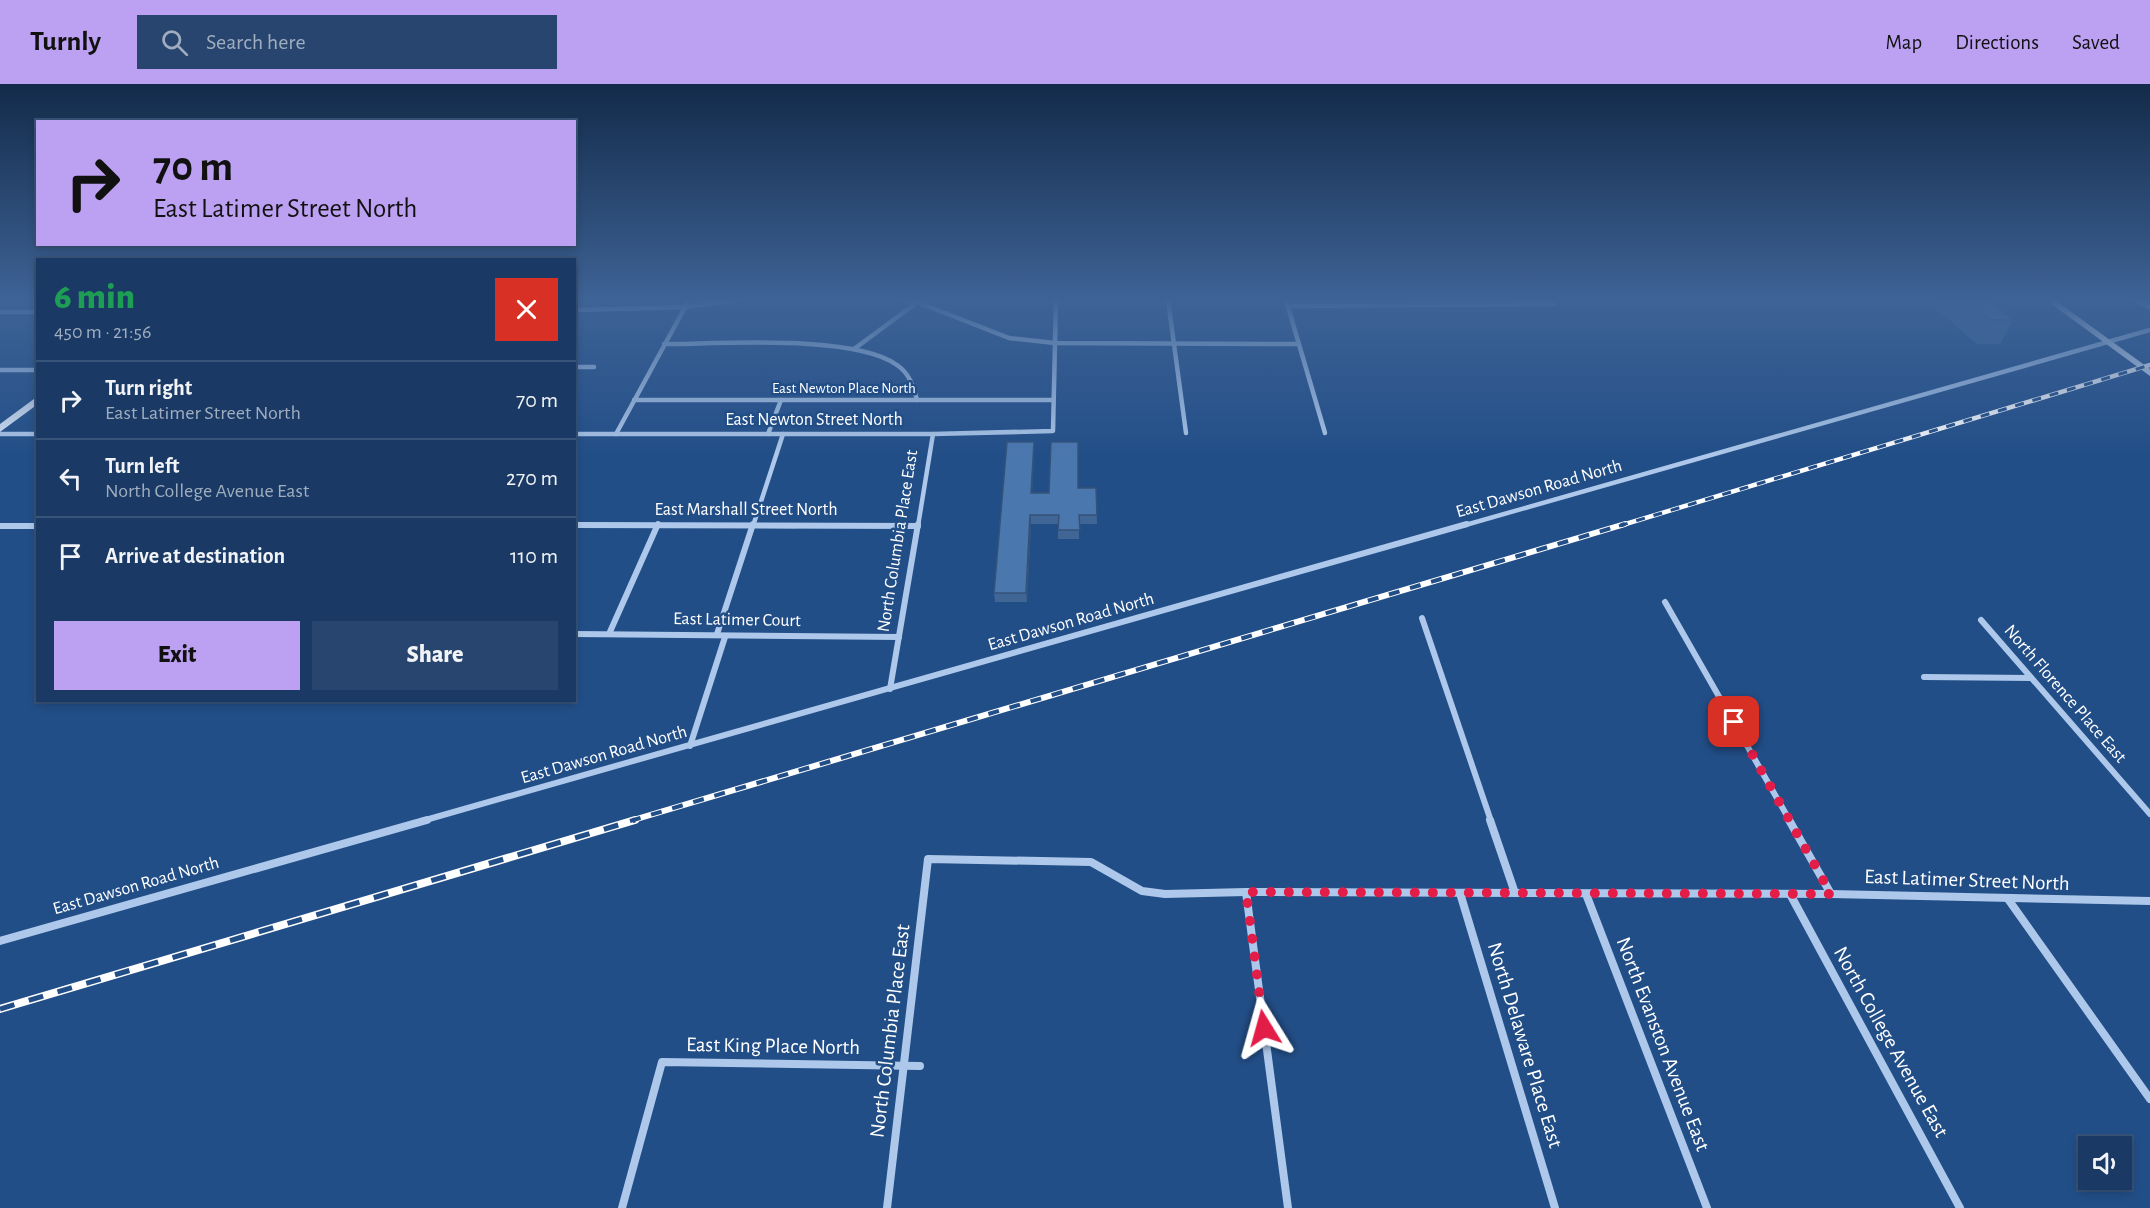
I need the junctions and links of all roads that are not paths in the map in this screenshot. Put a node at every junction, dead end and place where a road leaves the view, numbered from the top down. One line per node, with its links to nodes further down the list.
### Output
1 (659, 352): 15 (street)
2 (866, 352): 17 (street)
3 (1055, 352): 18 (street)
4 (1174, 352): 21 (street)
5 (1301, 352): 22 (street)
6 (2067, 352): 46 (street, East Dawson Road North)
7 (2125, 352): 14 (main road)
8 (2131, 352): 9 (main road)
9 (2150, 364)
10 (576, 368): 11 (street)
11 (594, 368)
12 (0, 370): 13 (street)
13 (36, 370)
14 (2150, 374)
15 (634, 400): 16 (street, East Newton Place North); 26 (street)
16 (781, 400): 17 (street, East Newton Place North); 27 (street)
17 (917, 400): 18 (street, East Newton Place North)
18 (1053, 400): 29 (street, East Newton Street North)
19 (36, 401): 20 (main road)
20 (0, 429)
21 (1186, 432)
22 (1325, 433)
23 (0, 434): 24 (street)
24 (36, 434)
25 (576, 434): 26 (street, East Newton Street North)
26 (616, 434): 27 (street, East Newton Street North)
27 (768, 434): 28 (street, East Newton Street North)
28 (783, 434): 29 (street, East Newton Street North); 32 (street)
29 (933, 434): 35 (street, North Columbia Place East)
30 (658, 524): 31 (street, East Marshall Street North); 32 (street, East Marshall Street North); 40 (street)
31 (576, 525)
32 (752, 525): 35 (street, East Marshall Street North); 41 (street)
33 (0, 526): 34 (street)
34 (36, 526)
35 (918, 526): 43 (street, North Columbia Place East)
36 (1665, 602): 55 (street)
37 (1422, 618): 52 (street)
38 (1981, 620): 45 (street, North Florence Place East)
39 (576, 634): 40 (street, East Latimer Court)
40 (609, 634): 41 (street, East Latimer Court)
41 (717, 634): 42 (street, East Latimer Court)
42 (725, 637): 43 (street, East Latimer Court); 47 (street)
43 (899, 637): 46 (street, North Columbia Place East)
44 (1924, 677): 45 (street)
45 (2031, 678): 48 (street, North Florence Place East)
46 (890, 689): 47 (street, East Dawson Road North)
47 (690, 746): 58 (street, East Dawson Road North)
48 (2150, 814)
49 (928, 859): 50 (street, East Latimer Street North); 59 (street, North Columbia Place East)
50 (1246, 892): 51 (street, East Latimer Street North); 64 (street)
51 (1460, 893): 52 (street, East Latimer Street North); 65 (street, North Delaware Place East)
52 (1515, 893): 53 (street, East Latimer Street North)
53 (1586, 894): 54 (street, East Latimer Street North); 66 (street, North Evanston Avenue East)
54 (1790, 894): 55 (street, East Latimer Street North); 67 (street, North College Avenue East)
55 (1831, 894): 56 (street, East Latimer Street North)
56 (2008, 899): 57 (street, East Latimer Street North); 61 (street)
57 (2150, 902)
58 (0, 941)
59 (903, 1066): 60 (street, East King Place North); 62 (street, East King Place North); 63 (street, North Columbia Place East)
60 (920, 1066)
61 (2150, 1099)
62 (622, 1208)
63 (888, 1208)
64 (1288, 1208)
65 (1555, 1208)
66 (1707, 1208)
67 (1960, 1208)

